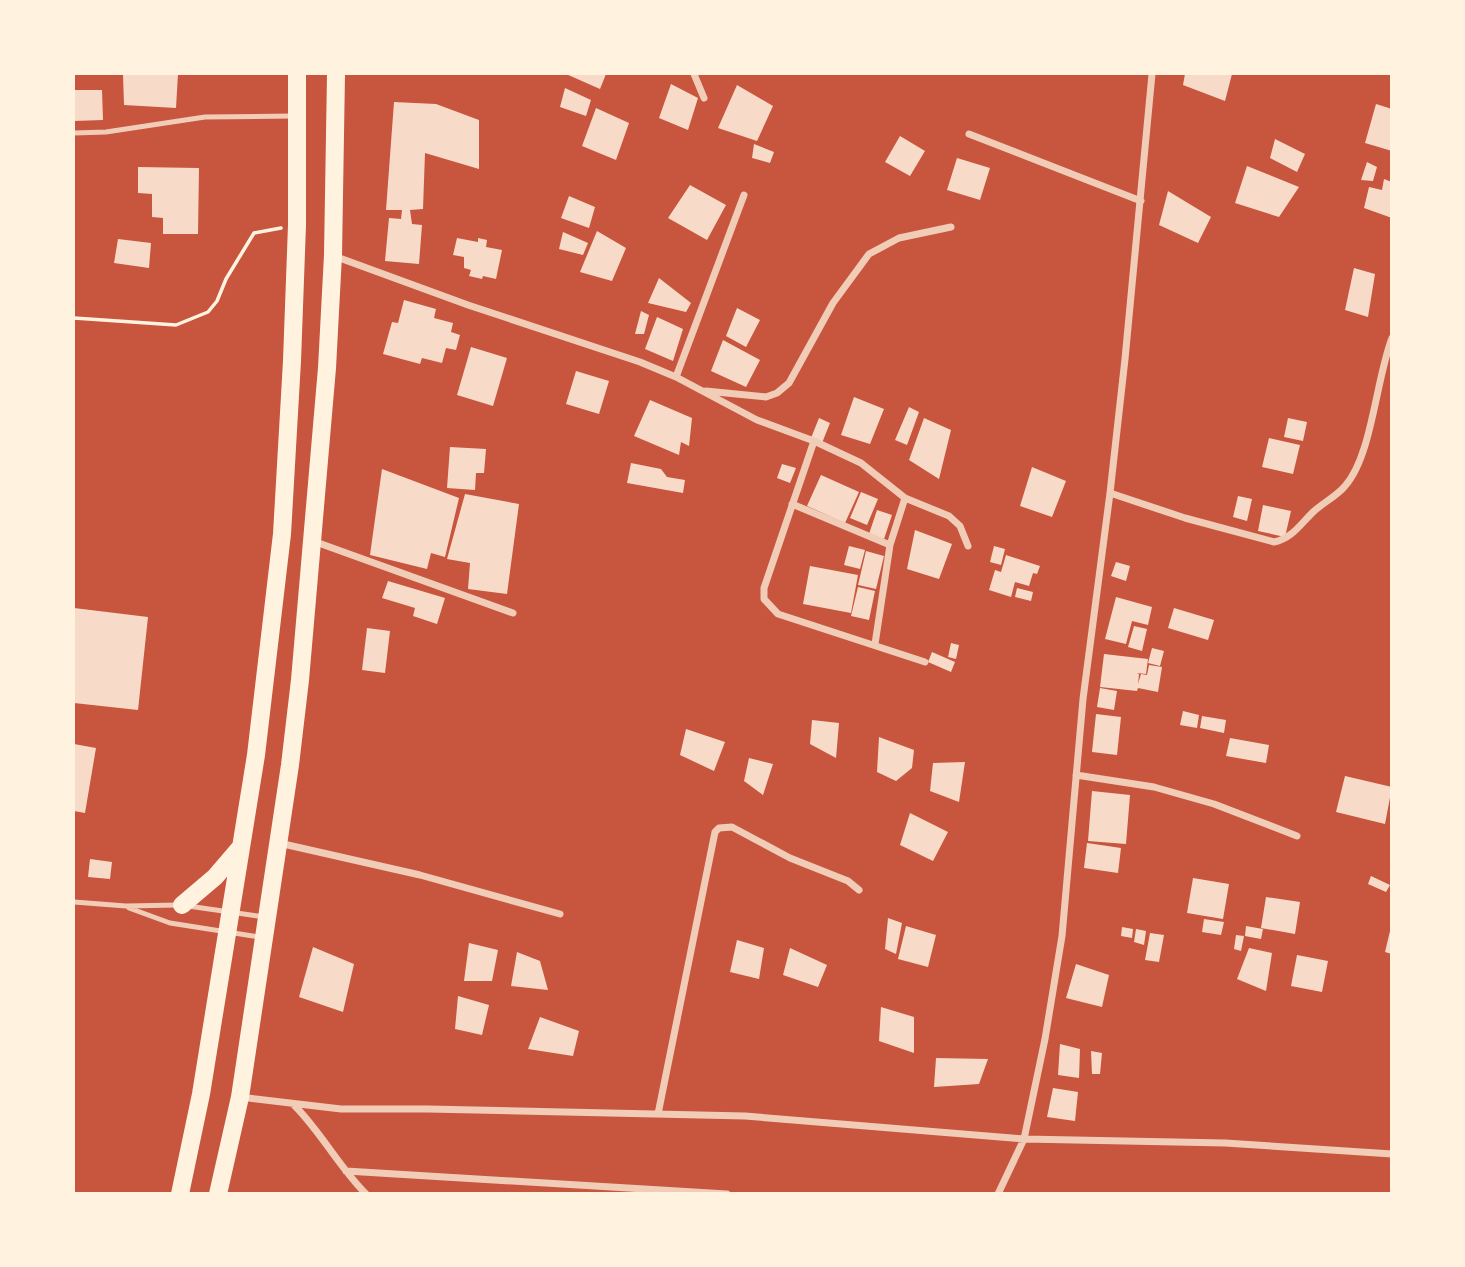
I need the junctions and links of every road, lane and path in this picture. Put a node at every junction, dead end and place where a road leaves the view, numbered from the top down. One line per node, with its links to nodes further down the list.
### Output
1 (297, 74): 6 (main road)
2 (336, 74): 13 (main road)
3 (694, 74): 5 (street)
4 (1152, 74): 10 (street)
5 (704, 98)
6 (298, 116): 7 (lane); 11 (main road)
7 (74, 133)
8 (969, 135): 10 (street)
9 (744, 195): 16 (street)
10 (1141, 201): 19 (street)
11 (297, 225): 14 (path); 31 (main road)
12 (951, 227): 17 (street)
13 (333, 256): 16 (street); 22 (main road)
14 (74, 318)
15 (1391, 338): 19 (street)
16 (676, 377): 17 (street)
17 (702, 390): 18 (street)
18 (814, 441): 20 (street); 21 (street)
19 (1110, 493): 28 (street)
20 (905, 498): 23 (street); 24 (street)
21 (792, 504): 23 (street); 26 (street)
22 (313, 541): 25 (street); 30 (main road)
23 (890, 545): 26 (street)
24 (968, 546)
25 (513, 613)
26 (875, 644): 27 (street)
27 (925, 662)
28 (1076, 775): 29 (street); 44 (street)
29 (1297, 836)
30 (278, 843): 37 (street); 38 (main road)
31 (241, 846): 34 (main road); 36 (main road)
32 (859, 890): 43 (street)
33 (74, 902): 35 (lane)
34 (182, 905): 35 (lane); 36 (lane)
35 (126, 906): 39 (lane)
36 (230, 911): 38 (lane); 39 (main road)
37 (560, 914)
38 (266, 917): 40 (main road)
39 (228, 932): 40 (lane); 47 (main road)
40 (264, 938): 41 (main road)
41 (240, 1097): 42 (street); 48 (main road)
42 (293, 1104): 43 (street); 46 (street)
43 (658, 1114): 44 (street)
44 (1024, 1139): 45 (street); 51 (street)
45 (1391, 1154)
46 (346, 1171): 49 (street); 50 (street)
47 (180, 1194)
48 (218, 1194)
49 (366, 1194)
50 (727, 1194)
51 (998, 1194)

